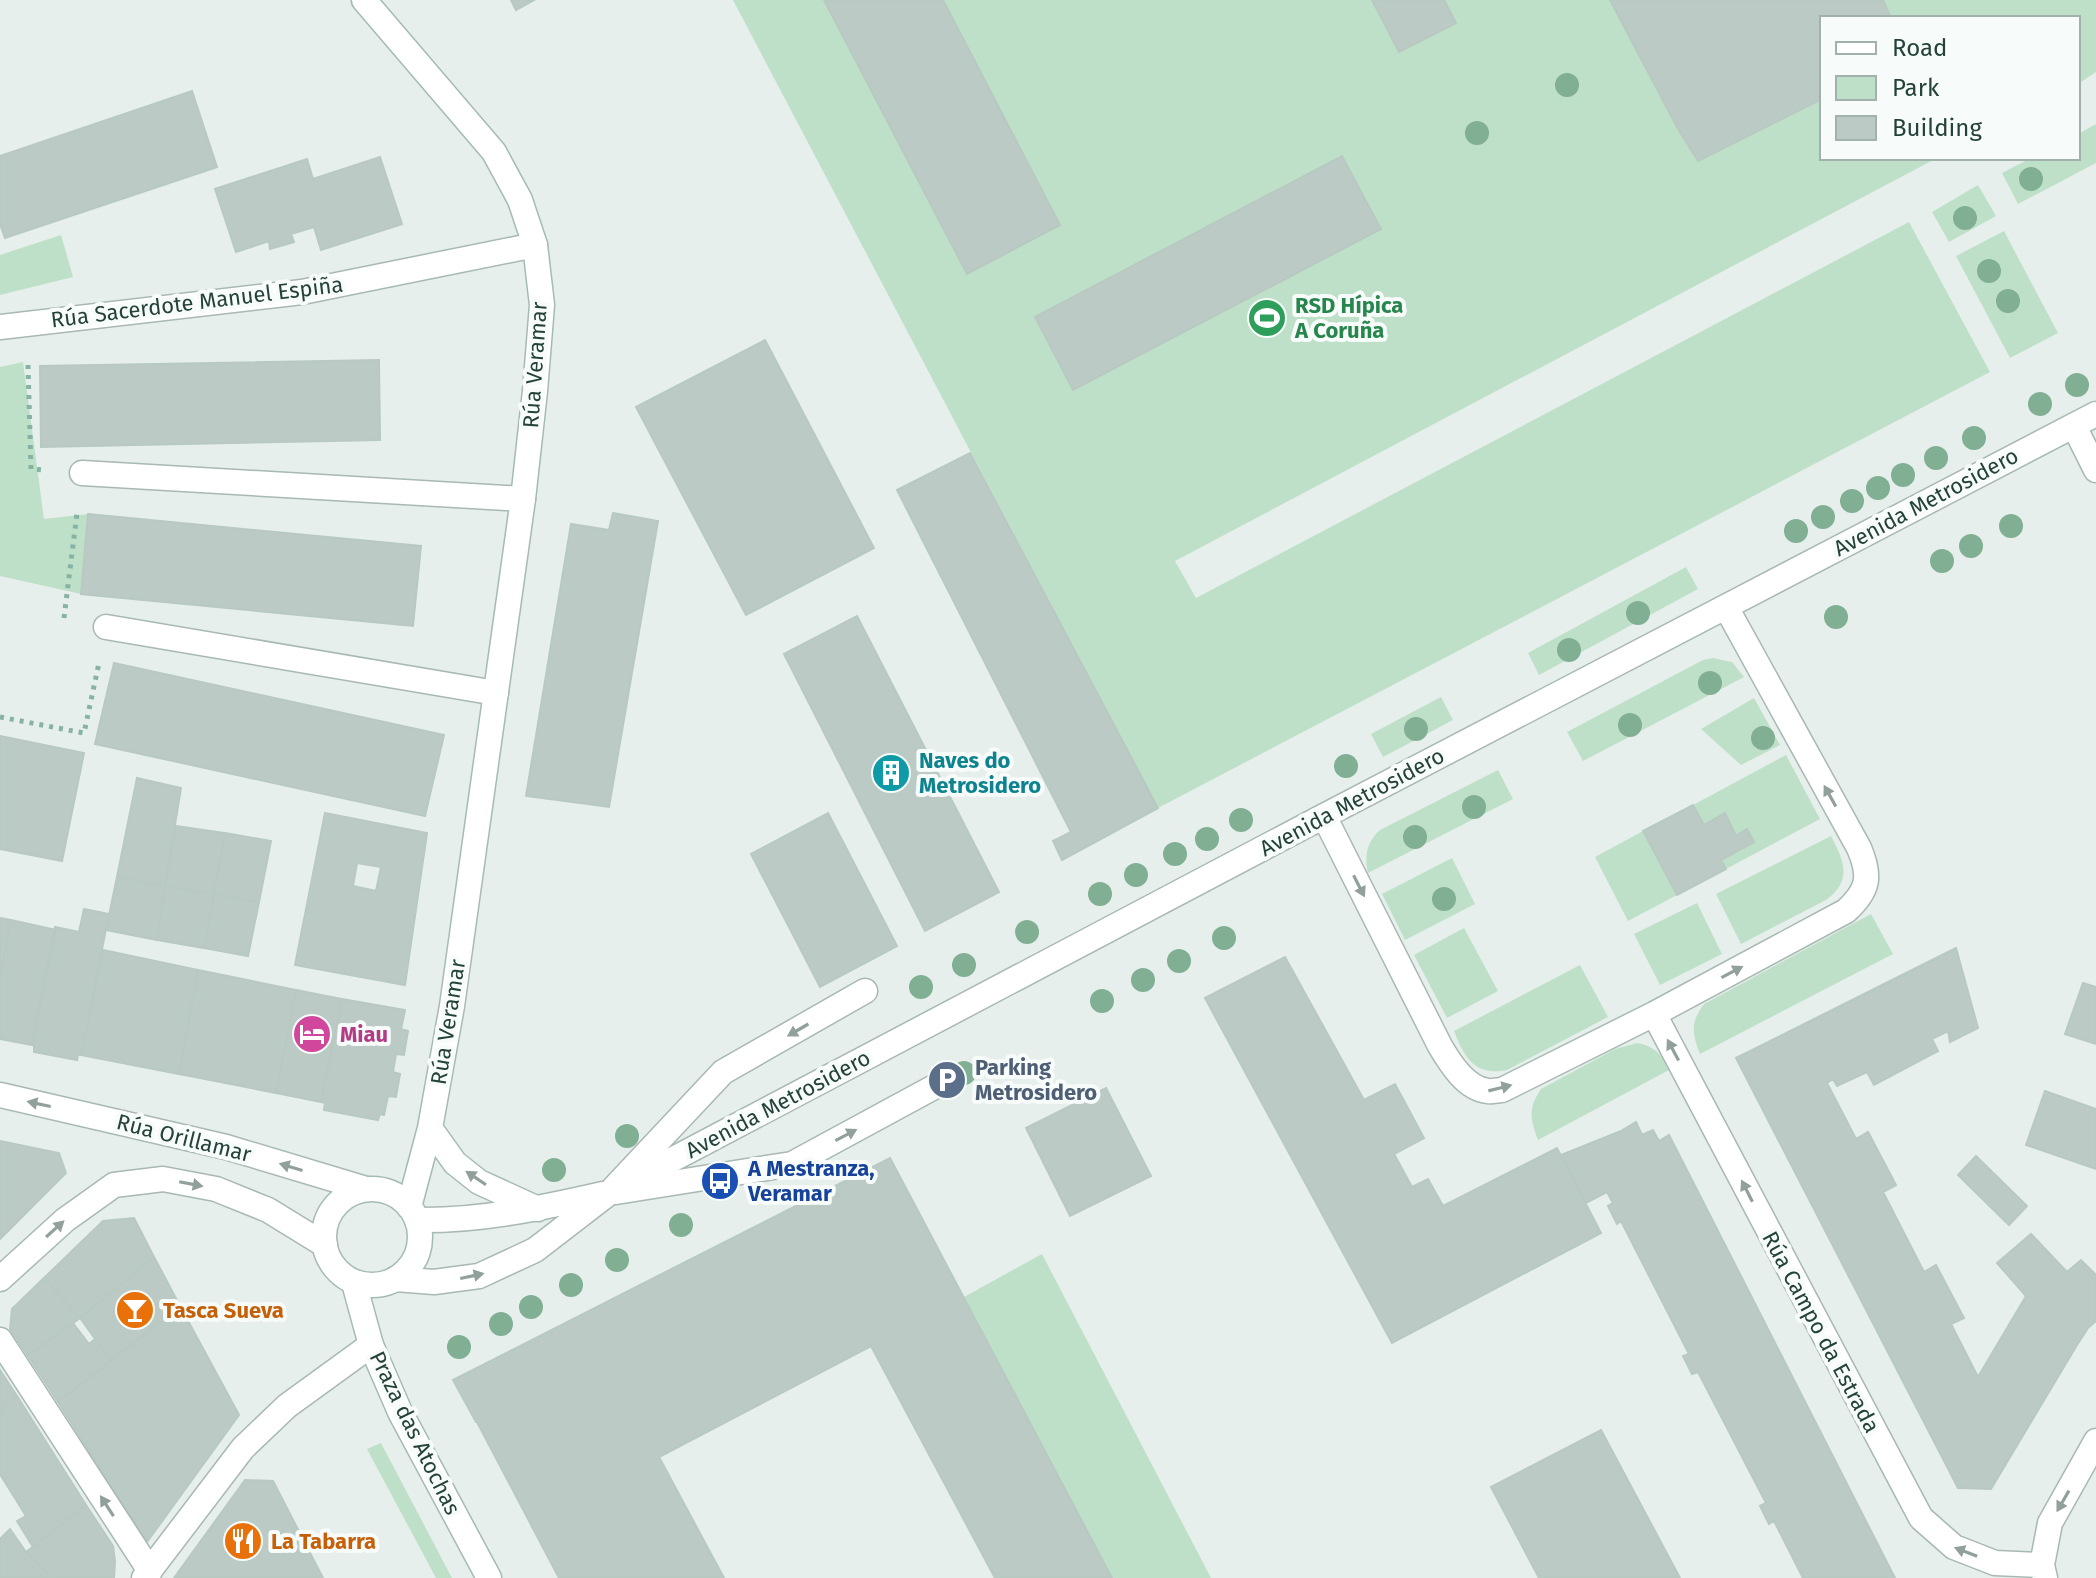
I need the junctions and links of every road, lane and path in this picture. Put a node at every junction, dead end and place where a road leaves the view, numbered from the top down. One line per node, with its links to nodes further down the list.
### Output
1 (364, 0): 2 (street, Rúa Veramar)
2 (535, 245): 3 (street, Rúa Sacerdote Manuel Espiña); 9 (street, Rúa Veramar)
3 (27, 324): 4 (street, Rúa Sacerdote Manuel Espiña); 8 (path)
4 (0, 327)
5 (2096, 414): 6 (street, Avenida Metrosidero)
6 (2074, 426): 7 (street); 10 (street, Avenida Metrosidero)
7 (2096, 470)
8 (82, 473): 9 (street); 11 (path)
9 (523, 499): 12 (street, Rúa Veramar)
10 (1726, 607): 14 (street, Avenida Metrosidero); 16 (street, one-way to 10)
11 (106, 627): 12 (street); 13 (path)
12 (496, 693): 19 (street, Rúa Veramar)
13 (0, 717)
14 (1324, 816): 16 (street, one-way to 16); 21 (street, Avenida Metrosidero)
15 (865, 991): 21 (street, one-way to 21)
16 (1654, 1014): 31 (street, Rúa Campo da Estrada, one-way to 16)
17 (947, 1080): 21 (street, one-way to 17)
18 (0, 1095): 20 (street, Rúa Orillamar, one-way to 18)
19 (430, 1128): 22 (street, one-way to 19); 23 (street, Rúa Veramar)
20 (366, 1189): 23 (street); 24 (street)
21 (609, 1193): 22 (street, Avenida Metrosidero); 26 (street, Avenida Metrosidero, one-way to 21)
22 (538, 1209): 23 (street, Avenida Metrosidero)
23 (413, 1213): 26 (street)
24 (325, 1245): 25 (street, Praza das Atochas, one-way to 24); 27 (street, Praza das Atochas)
25 (0, 1279)
26 (395, 1279): 27 (street)
27 (354, 1283): 29 (street, Praza das Atochas)
28 (0, 1340): 32 (street, one-way to 28)
29 (371, 1345): 32 (street); 33 (street, Praza das Atochas)
30 (2096, 1441): 31 (street, one-way to 31)
31 (2044, 1572)
32 (147, 1574)
33 (489, 1578)

